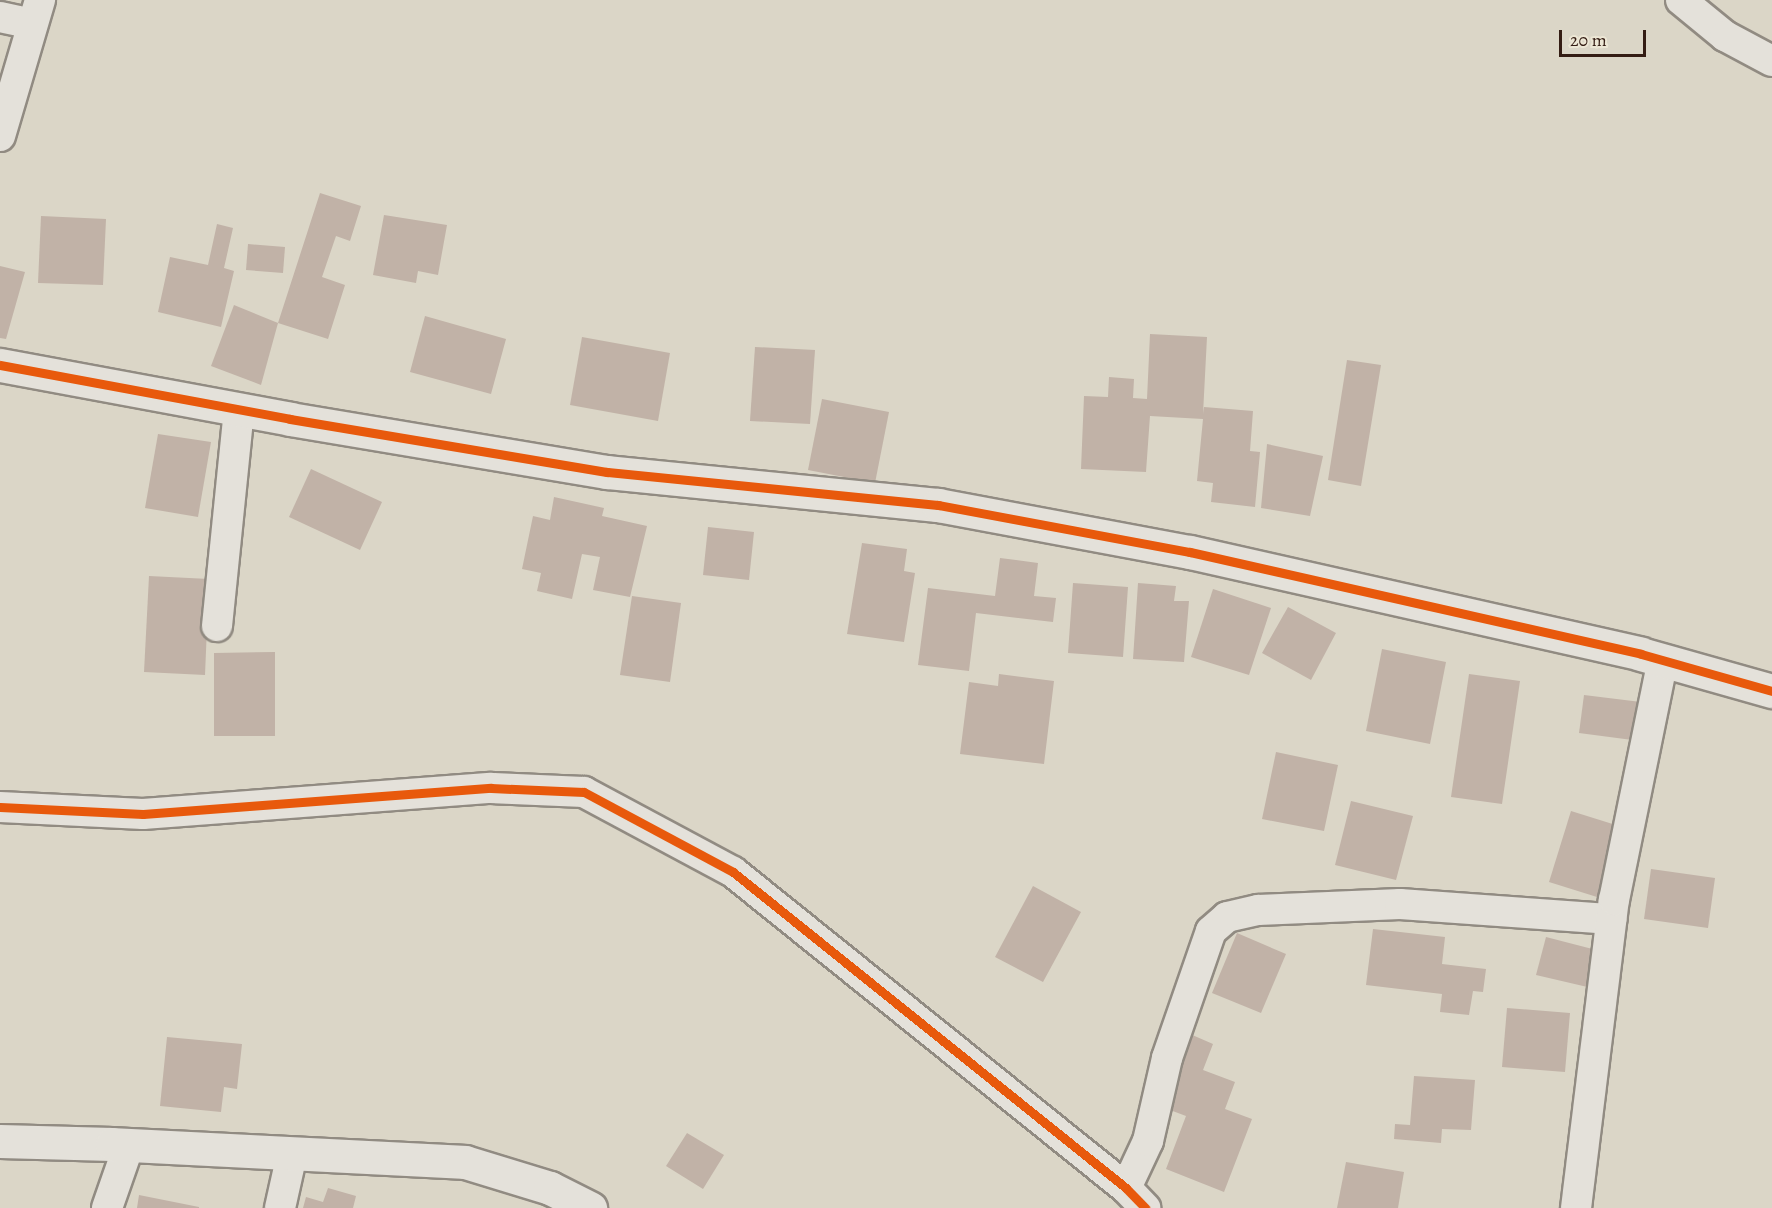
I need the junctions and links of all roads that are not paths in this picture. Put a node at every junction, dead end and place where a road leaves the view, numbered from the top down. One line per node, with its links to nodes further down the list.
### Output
1 (1682, 0): 4 (street)
2 (36, 12): 3 (street); 5 (street)
3 (0, 17)
4 (1772, 62)
5 (0, 136)
6 (0, 365): 7 (street)
7 (239, 410): 8 (street); 9 (street)
8 (217, 626)
9 (1663, 660): 10 (street); 12 (street)
10 (1772, 692)
11 (0, 807): 16 (street)
12 (1611, 919): 16 (street); 20 (street)
13 (0, 1141): 14 (street)
14 (129, 1145): 15 (street); 17 (street)
15 (292, 1154): 18 (street); 19 (street)
16 (1136, 1198)
17 (107, 1208)
18 (280, 1208)
19 (590, 1208)
20 (1576, 1208)

